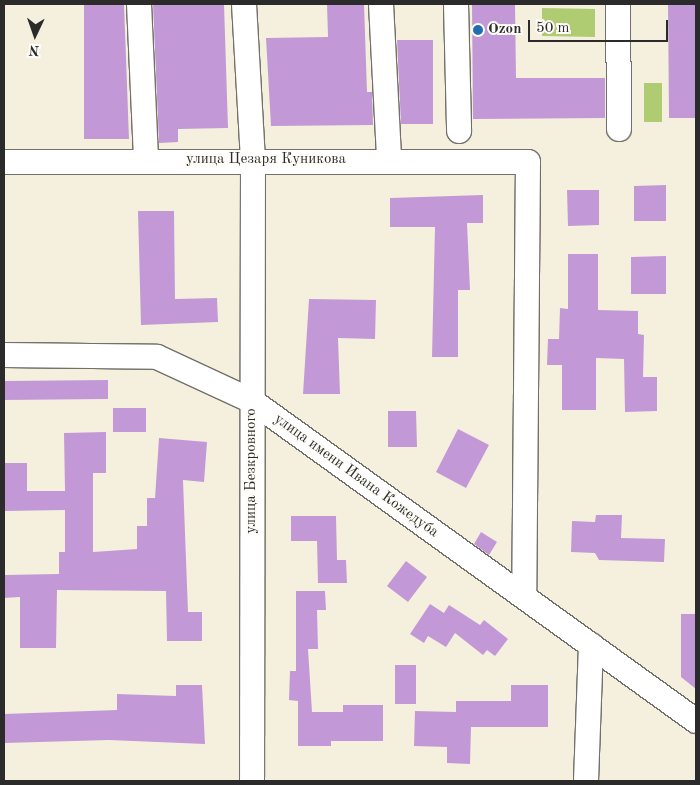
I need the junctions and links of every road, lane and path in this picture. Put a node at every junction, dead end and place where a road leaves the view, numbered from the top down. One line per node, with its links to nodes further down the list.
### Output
1 (139, 4): 10 (street)
2 (244, 4): 9 (street, улица Безкровного)
3 (381, 4): 8 (street)
4 (456, 4): 7 (street)
5 (618, 4): 6 (street)
6 (618, 128)
7 (459, 131)
8 (389, 159): 9 (street, улица Цезаря Куникова); 14 (street, улица Цезаря Куникова)
9 (253, 160): 10 (street, улица Цезаря Куникова); 13 (street, улица Безкровного)
10 (146, 161): 11 (street, улица Цезаря Куникова)
11 (4, 162)
12 (4, 355): 13 (street, улица имени Ивана Кожедуба)
13 (252, 401): 14 (street, улица имени Ивана Кожедуба); 17 (street, улица Безкровного)
14 (524, 596): 15 (street, улица имени Ивана Кожедуба)
15 (591, 645): 16 (street, улица имени Ивана Кожедуба); 18 (street)
16 (696, 721)
17 (252, 781)
18 (586, 781)

